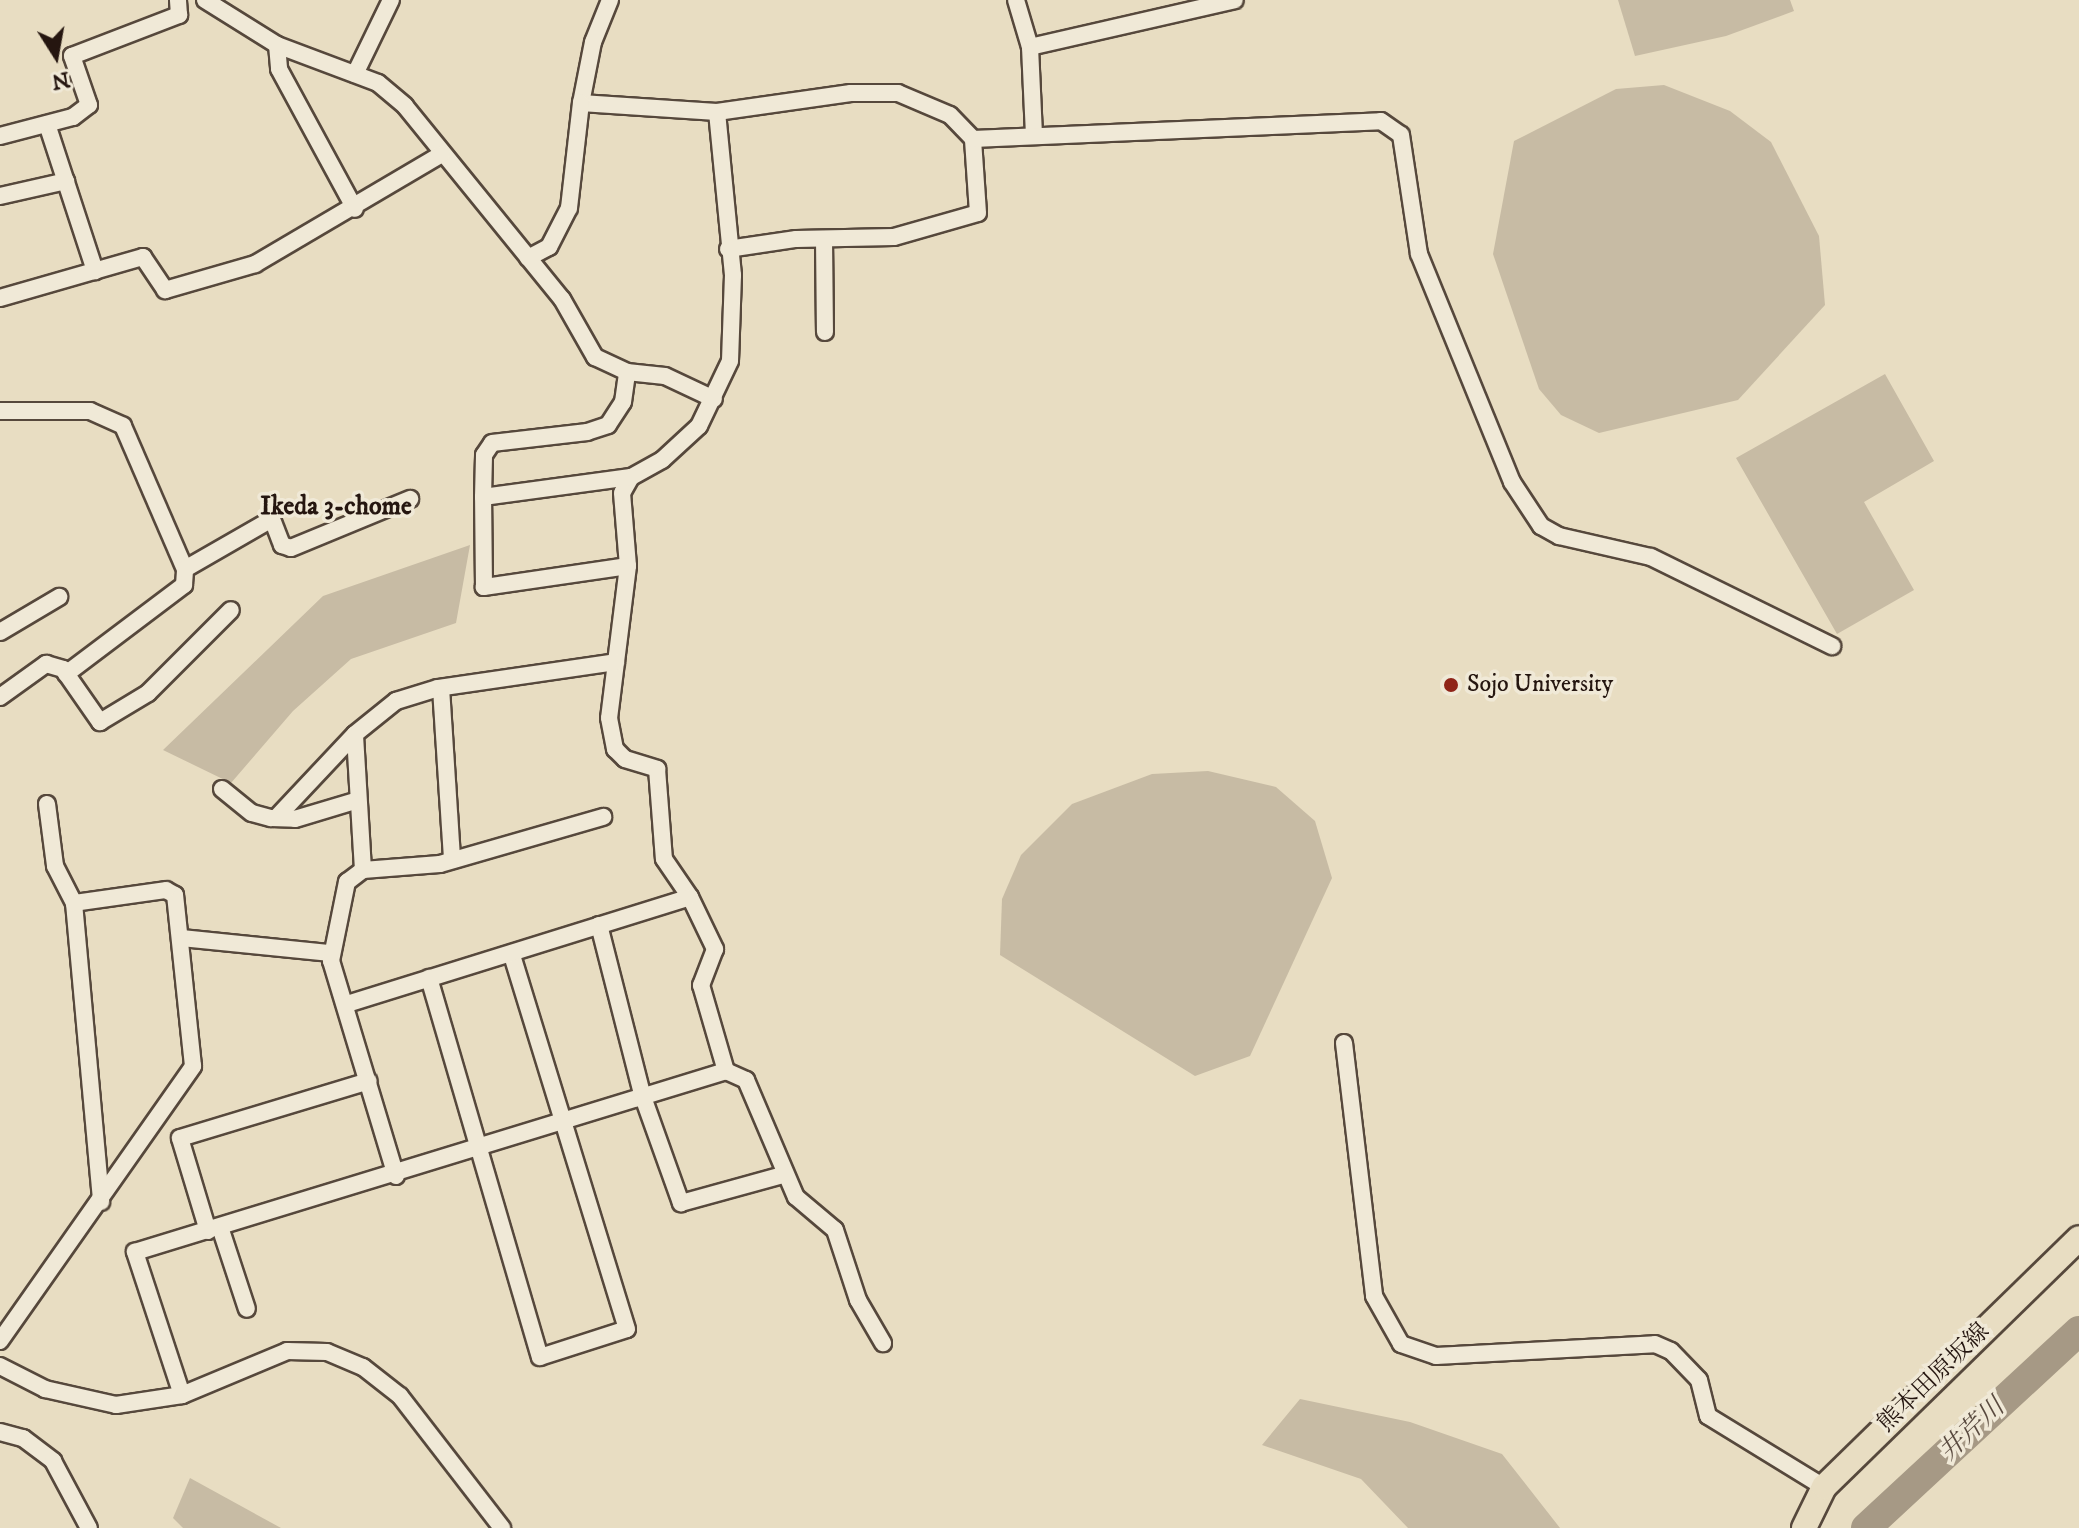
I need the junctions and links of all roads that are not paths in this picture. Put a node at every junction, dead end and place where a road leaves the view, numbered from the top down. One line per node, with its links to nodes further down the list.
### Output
1 (178, 0): 12 (street)
2 (205, 0): 7 (street)
3 (391, 0): 9 (street)
4 (610, 0): 10 (street)
5 (1016, 0): 8 (street)
6 (1235, 0): 8 (street)
7 (277, 45): 9 (street); 19 (street)
8 (1030, 47): 14 (street)
9 (355, 74): 16 (street)
10 (581, 103): 11 (street); 22 (street)
11 (717, 112): 15 (street); 21 (street)
12 (47, 124): 13 (street); 17 (street)
13 (0, 136)
14 (1034, 136): 15 (street); 37 (street)
15 (973, 139): 20 (street)
16 (442, 154): 19 (street); 22 (street)
17 (66, 181): 18 (street); 23 (street)
18 (0, 196)
19 (355, 209): 23 (street)
20 (824, 239): 21 (street); 25 (street)
21 (728, 249): 27 (street)
22 (528, 258): 26 (street)
23 (95, 271): 24 (street)
24 (0, 298)
25 (825, 332)
26 (627, 372): 27 (street); 30 (street)
27 (714, 399): 29 (street)
28 (0, 411): 33 (street)
29 (631, 477): 30 (street); 32 (street)
30 (483, 497): 32 (street)
31 (410, 499): 33 (street)
32 (628, 566): 38 (street)
33 (185, 569): 39 (street)
34 (59, 597): 36 (street)
35 (231, 610): 39 (street)
36 (0, 632)
37 (1832, 646)
38 (616, 662): 40 (street); 50 (street)
39 (66, 674): 41 (street)
40 (441, 688): 42 (street); 48 (street)
41 (0, 697)
42 (355, 734): 44 (street); 47 (street)
43 (222, 789): 47 (street)
44 (355, 801): 47 (street); 49 (street)
45 (47, 804): 51 (street)
46 (603, 817): 48 (street)
47 (276, 818)
48 (452, 860): 49 (street)
49 (363, 870): 54 (street)
50 (690, 897): 52 (street); 59 (street)
51 (74, 903): 53 (street); 66 (street)
52 (599, 925): 55 (street); 61 (street)
53 (182, 938): 54 (street); 66 (street)
54 (330, 953): 57 (street)
55 (511, 953): 56 (street); 62 (street)
56 (429, 978): 57 (street); 63 (street)
57 (347, 1004): 60 (street)
58 (1344, 1043): 75 (street)
59 (726, 1071): 61 (street); 64 (street)
60 (369, 1081): 65 (street); 67 (street)
61 (643, 1097): 62 (street); 64 (street)
62 (563, 1123): 63 (street); 63 (street)
63 (481, 1149): 65 (street)
64 (783, 1175): 71 (street)
65 (396, 1176): 67 (street)
66 (101, 1202): 70 (street)
67 (214, 1229): 69 (street); 73 (street)
68 (2079, 1238): 75 (main road, 熊本田原坂線)
69 (247, 1309)
70 (0, 1341)
71 (883, 1343)
72 (0, 1366): 73 (street)
73 (182, 1395): 77 (street)
74 (0, 1432): 76 (street)
75 (1824, 1487): 78 (main road, 熊本田原坂線)
76 (89, 1528)
77 (502, 1528)
78 (1804, 1528)

